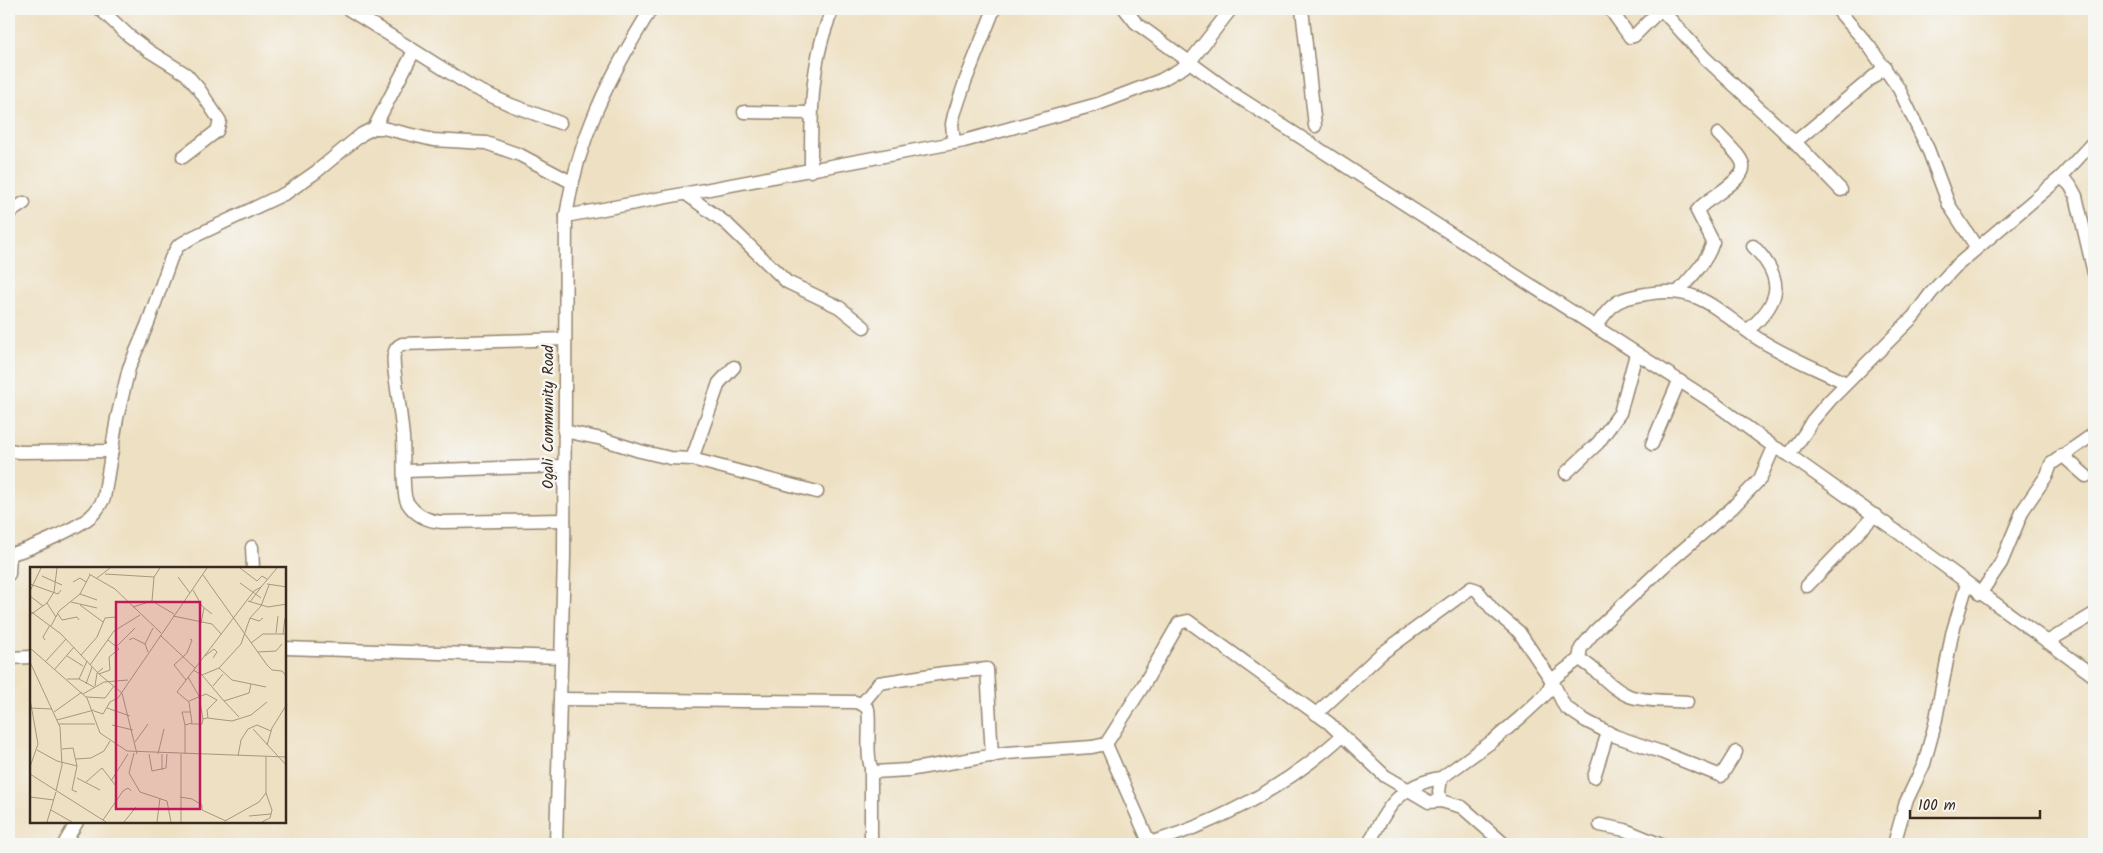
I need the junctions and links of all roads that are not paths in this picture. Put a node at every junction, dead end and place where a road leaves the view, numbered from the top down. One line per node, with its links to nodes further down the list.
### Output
1 (100, 9): 23 (street)
2 (348, 9): 11 (street)
3 (651, 9): 26 (street, Ogali Community Road)
4 (832, 9): 15 (street)
5 (994, 9): 22 (street)
6 (1125, 9): 12 (street)
7 (1231, 9): 12 (street)
8 (1302, 9): 17 (street)
9 (1610, 9): 21 (street)
10 (1837, 9): 13 (street)
11 (414, 51): 16 (street); 18 (street)
12 (1188, 63): 22 (street); 37 (street)
13 (1885, 67): 21 (street); 33 (street)
14 (744, 112): 15 (street)
15 (811, 113): 24 (street)
16 (560, 123)
17 (1315, 126)
18 (374, 128): 26 (street); 49 (street)
19 (1718, 134): 35 (street)
20 (2094, 141): 25 (street)
21 (1795, 142): 27 (street)
22 (954, 143): 24 (street)
23 (183, 157)
24 (810, 171): 28 (street)
25 (2061, 177): 33 (street); 34 (street)
26 (571, 182): 31 (street, Ogali Community Road)
27 (1841, 190)
28 (686, 194): 31 (street); 36 (street)
29 (24, 203): 30 (street)
30 (9, 213)
31 (566, 216): 39 (street, Ogali Community Road)
32 (1753, 246): 38 (street)
33 (1977, 248): 43 (street)
34 (2094, 273)
35 (1678, 292): 37 (street); 38 (street)
36 (864, 327)
37 (1595, 327): 40 (street)
38 (1748, 330): 43 (street)
39 (565, 339): 44 (street, Ogali Community Road); 54 (street)
40 (1636, 354): 42 (street); 55 (street)
41 (734, 367): 52 (street)
42 (1679, 381): 46 (street); 47 (street)
43 (1846, 383): 50 (street)
44 (564, 431): 52 (street); 53 (street, Ogali Community Road)
45 (2094, 431): 51 (street)
46 (1652, 444)
47 (1774, 447): 50 (street); 73 (street)
48 (9, 450): 49 (street)
49 (112, 451): 61 (street)
50 (1789, 455): 58 (street)
51 (2062, 455): 56 (street); 66 (street)
52 (692, 459): 57 (street)
53 (564, 466): 54 (street); 59 (street, Ogali Community Road)
54 (405, 471): 59 (street)
55 (1566, 473)
56 (2086, 476)
57 (817, 492)
58 (1875, 515): 64 (street); 65 (street)
59 (564, 520): 71 (street, Ogali Community Road)
60 (252, 547): 62 (street)
61 (9, 554): 63 (street)
62 (253, 567)
63 (9, 574)
64 (1967, 584): 66 (street); 99 (street)
65 (1807, 586)
66 (1980, 594): 68 (street)
67 (2094, 614): 68 (street)
68 (2047, 642): 74 (street)
69 (286, 648): 71 (street)
70 (30, 657): 72 (street)
71 (561, 657): 76 (street, Ogali Community Road)
72 (9, 658)
73 (1580, 659): 75 (street); 77 (street)
74 (2094, 676)
75 (1552, 681): 79 (street); 80 (street); 87 (street)
76 (560, 699): 78 (street); 93 (street, Ogali Community Road)
77 (1687, 702)
78 (862, 704): 84 (street); 85 (street)
79 (1316, 714): 81 (street); 82 (street)
80 (1608, 732): 83 (street); 86 (street)
81 (1342, 736): 88 (street); 95 (street)
82 (1106, 744): 84 (street); 95 (street)
83 (1736, 752)
84 (992, 756): 85 (street)
85 (871, 769): 94 (street)
86 (1594, 777)
87 (1441, 778): 88 (street); 89 (street)
88 (1409, 789): 89 (street); 96 (street)
89 (1441, 801): 97 (street)
90 (76, 823): 92 (street)
91 (1600, 826): 98 (street)
92 (64, 844)
93 (556, 844)
94 (871, 844)
95 (1149, 844)
96 (1369, 844)
97 (1504, 844)
98 (1659, 844)
99 (1894, 844)

